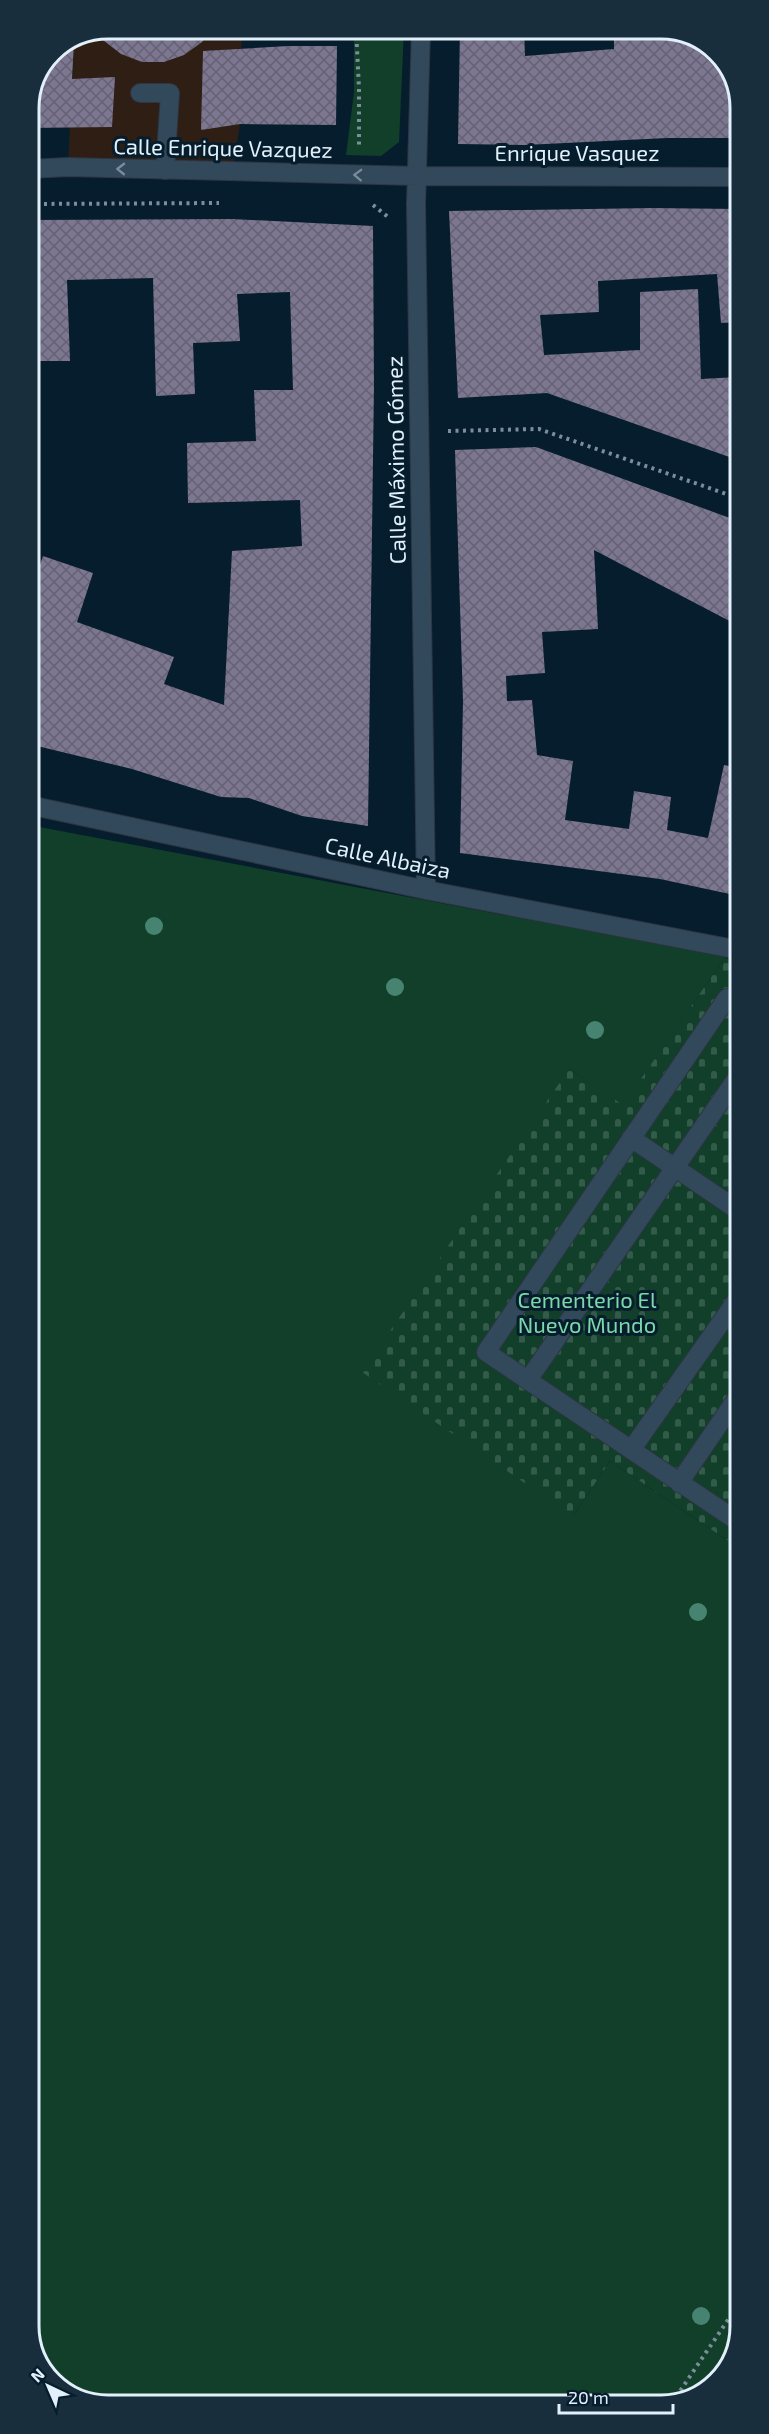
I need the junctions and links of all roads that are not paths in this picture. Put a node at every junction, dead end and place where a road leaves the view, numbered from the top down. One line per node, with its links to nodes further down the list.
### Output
1 (421, 39): 5 (street, Calle Máximo Gómez)
2 (140, 93): 4 (street)
3 (39, 168): 4 (street, Calle Enrique Vazquez, one-way to 3)
4 (165, 170): 5 (street, Calle Enrique Vazquez, one-way to 4)
5 (416, 176): 6 (street, Enrique Vasquez); 8 (street, Calle Máximo Gómez)
6 (730, 177)
7 (39, 807): 8 (street, Calle Albaiza)
8 (426, 890): 9 (street, Calle Albaiza)
9 (730, 948)
10 (730, 1000): 12 (street)
11 (730, 1088): 13 (street)
12 (632, 1138): 13 (street); 16 (street)
13 (675, 1168): 14 (street); 16 (street)
14 (730, 1206)
15 (730, 1310): 18 (street)
16 (528, 1380): 18 (street)
17 (730, 1408): 19 (street)
18 (631, 1450): 19 (street)
19 (679, 1483): 20 (street)
20 (730, 1516)

